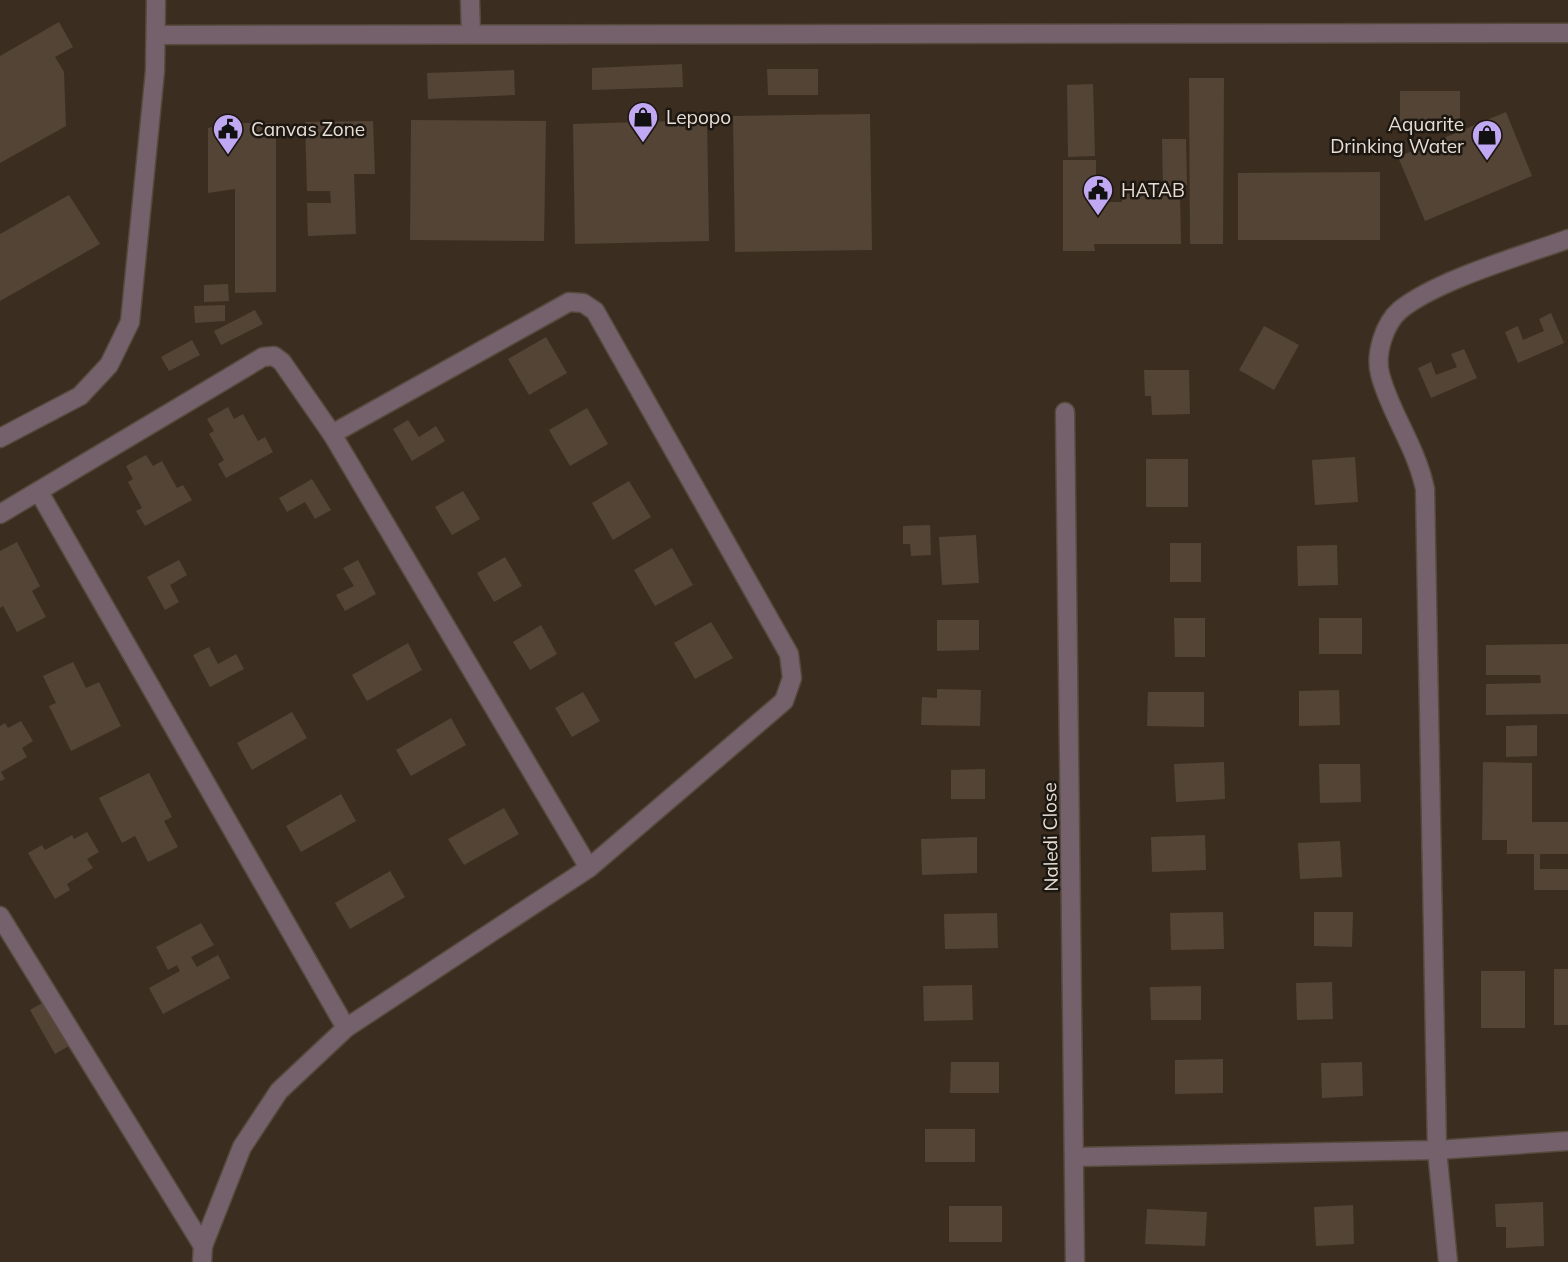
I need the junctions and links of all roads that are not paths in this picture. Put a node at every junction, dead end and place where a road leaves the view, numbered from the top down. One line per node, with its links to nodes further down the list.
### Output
1 (156, 0): 5 (street)
2 (470, 0): 4 (street)
3 (1568, 33): 4 (street)
4 (471, 34): 5 (street)
5 (156, 35): 9 (street)
6 (1568, 239): 16 (street)
7 (1065, 412): 17 (street, Naledi Close)
8 (332, 434): 10 (street); 12 (street); 12 (street)
9 (0, 438)
10 (39, 492): 11 (street); 14 (street)
11 (0, 514)
12 (589, 868): 14 (street)
13 (0, 916): 18 (street)
14 (346, 1028): 18 (street)
15 (1568, 1141): 16 (street)
16 (1437, 1150): 17 (street); 20 (street)
17 (1075, 1157): 19 (street, Naledi Close)
18 (203, 1254)
19 (1074, 1262)
20 (1448, 1262)

